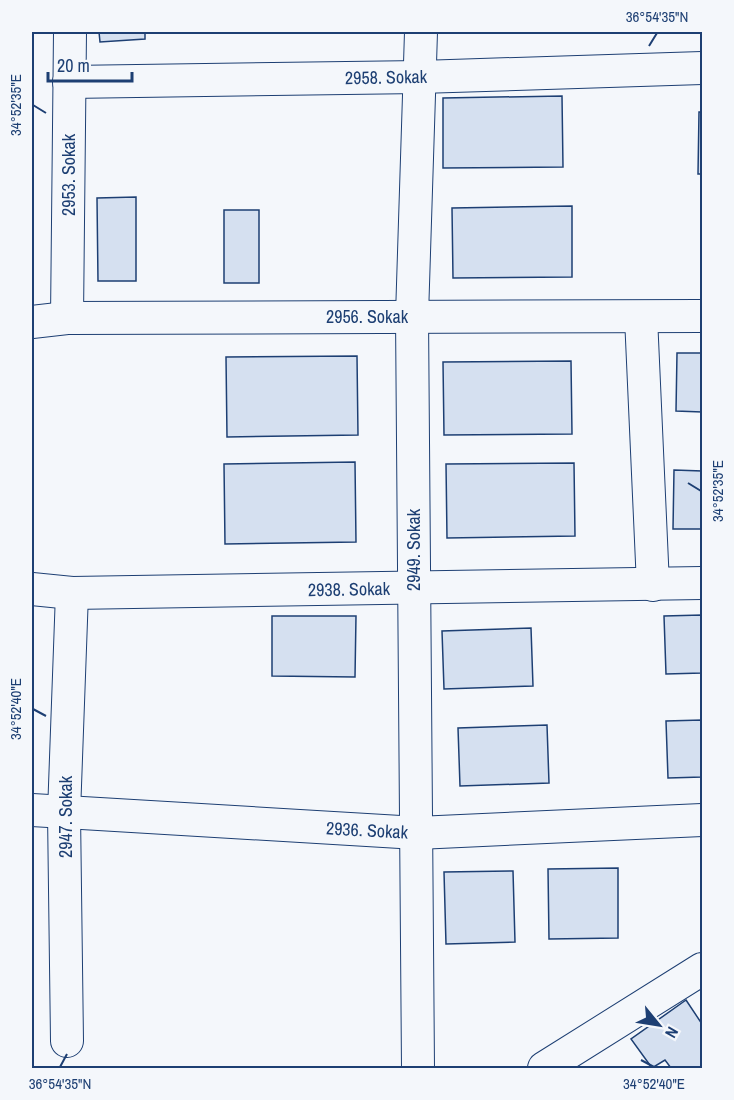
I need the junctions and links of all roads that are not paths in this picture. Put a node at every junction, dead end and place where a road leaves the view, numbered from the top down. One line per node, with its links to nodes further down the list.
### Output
1 (70, 32): 5 (street, 2953. Sokak)
2 (421, 32): 4 (street, 2949. Sokak)
3 (702, 68): 4 (street, 2958. Sokak)
4 (420, 77): 5 (street, 2958. Sokak); 6 (street, 2949. Sokak)
5 (69, 82): 9 (street, 2953. Sokak)
6 (411, 316): 8 (street, 2956. Sokak); 9 (street, 2956. Sokak); 13 (street, 2949. Sokak)
7 (702, 316): 8 (street, 2956. Sokak)
8 (641, 317): 12 (street)
9 (67, 318): 10 (street, 2956. Sokak)
10 (32, 322)
11 (702, 583): 12 (street, 2938. Sokak)
12 (653, 585): 13 (street, 2938. Sokak)
13 (413, 588): 15 (street, 2938. Sokak); 19 (street, 2949. Sokak)
14 (32, 589): 15 (street, 2938. Sokak)
15 (72, 593): 17 (street, 2947. Sokak)
16 (32, 810): 17 (street, 2936. Sokak)
17 (64, 813): 19 (street, 2936. Sokak); 21 (street, 2947. Sokak)
18 (702, 820): 19 (street, 2936. Sokak)
19 (417, 833): 22 (street, 2949. Sokak)
20 (702, 969): 23 (street)
21 (67, 1041)
22 (418, 1068)
23 (544, 1068)

